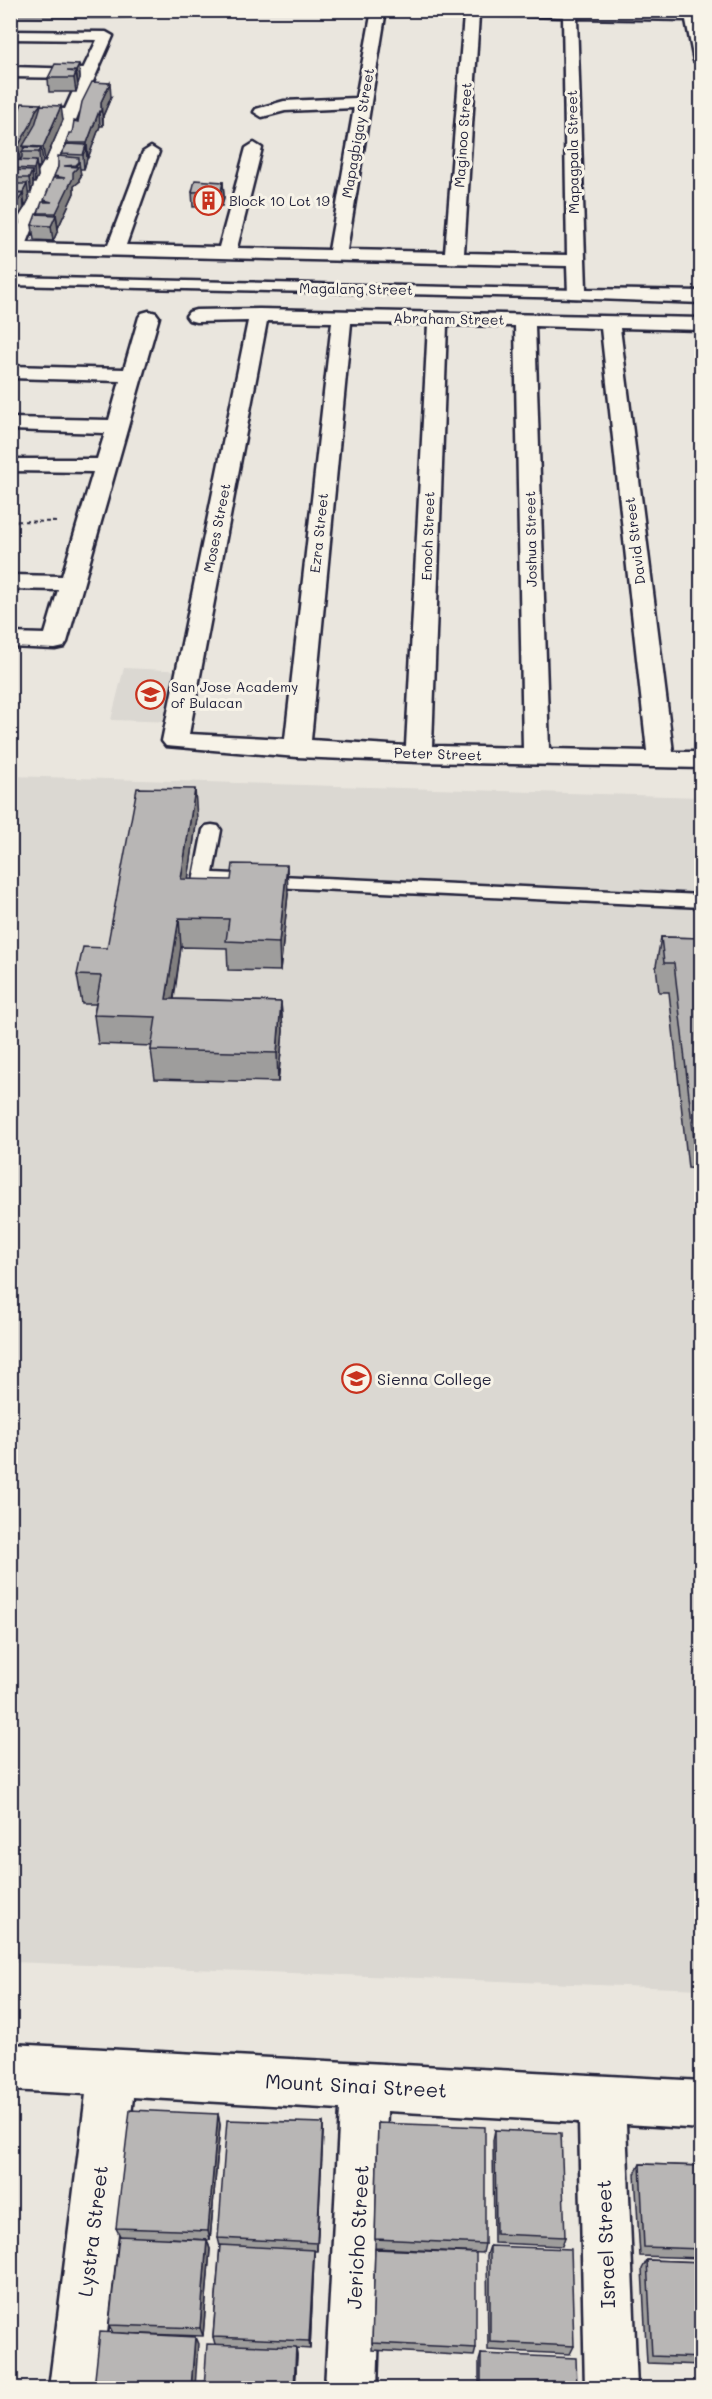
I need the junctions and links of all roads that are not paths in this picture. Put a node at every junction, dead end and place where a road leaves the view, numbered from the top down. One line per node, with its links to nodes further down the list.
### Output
1 (379, 10): 14 (street, Mapagbigay Street)
2 (427, 10): 3 (street)
3 (472, 11): 4 (street); 29 (street, Maginoo Street)
4 (571, 12): 5 (street); 30 (street, Mapagpala Street)
5 (695, 14): 9 (street)
6 (10, 35): 8 (street)
7 (75, 56): 8 (street)
8 (97, 56): 11 (street)
9 (702, 61)
10 (10, 72): 11 (street)
11 (88, 74): 13 (street)
12 (57, 93): 13 (street)
13 (80, 93): 16 (street)
14 (363, 103): 15 (street); 28 (street, Mapagbigay Street)
15 (262, 112)
16 (71, 113): 17 (street); 21 (street)
17 (11, 114)
18 (254, 148): 27 (street)
19 (151, 152): 26 (street)
20 (29, 170): 21 (street)
21 (48, 171): 23 (street)
22 (20, 194): 23 (street)
23 (38, 194): 24 (street)
24 (19, 219): 25 (street)
25 (13, 248): 26 (street)
26 (115, 251): 27 (street)
27 (226, 253): 28 (street)
28 (337, 256): 29 (street)
29 (454, 258): 30 (street)
30 (576, 261): 32 (street, Mapagpala Street)
31 (10, 281): 32 (lane, Magalang Street)
32 (577, 294): 33 (street, Magalang Street)
33 (702, 297)
34 (259, 315): 35 (street, Abraham Street); 36 (street, Abraham Street); 51 (street, Moses Street)
35 (196, 316)
36 (342, 316): 38 (street, Abraham Street); 52 (street, Ezra Street)
37 (149, 317): 43 (street)
38 (438, 319): 39 (street, Abraham Street); 53 (street, Enoch Street)
39 (525, 321): 40 (street, Abraham Street); 54 (street, Joshua Street)
40 (610, 322): 41 (street, Abraham Street); 55 (street, David Street)
41 (702, 324)
42 (10, 372): 43 (street)
43 (132, 375): 45 (street)
44 (10, 424): 45 (street)
45 (118, 428): 47 (street)
46 (10, 465): 47 (street)
47 (106, 466): 49 (street)
48 (10, 582): 49 (street)
49 (72, 583): 50 (street)
50 (10, 640)
51 (175, 741): 52 (street, Peter Street)
52 (297, 749): 53 (street, Peter Street)
53 (419, 754): 54 (street, Peter Street)
54 (536, 757): 55 (street, Peter Street)
55 (661, 760): 56 (street, Peter Street)
56 (702, 760)
57 (212, 830): 58 (lane)
58 (203, 878): 59 (lane); 60 (lane)
59 (199, 898)
60 (702, 901)
61 (10, 2067): 62 (street, Mount Sinai Street)
62 (112, 2073): 63 (street, Mount Sinai Street); 66 (street, Lystra Street)
63 (364, 2086): 64 (street, Mount Sinai Street); 67 (street, Jericho Street)
64 (602, 2099): 65 (street, Mount Sinai Street); 68 (street, Israel Street)
65 (702, 2105)
66 (75, 2388)
67 (351, 2388)
68 (611, 2388)

